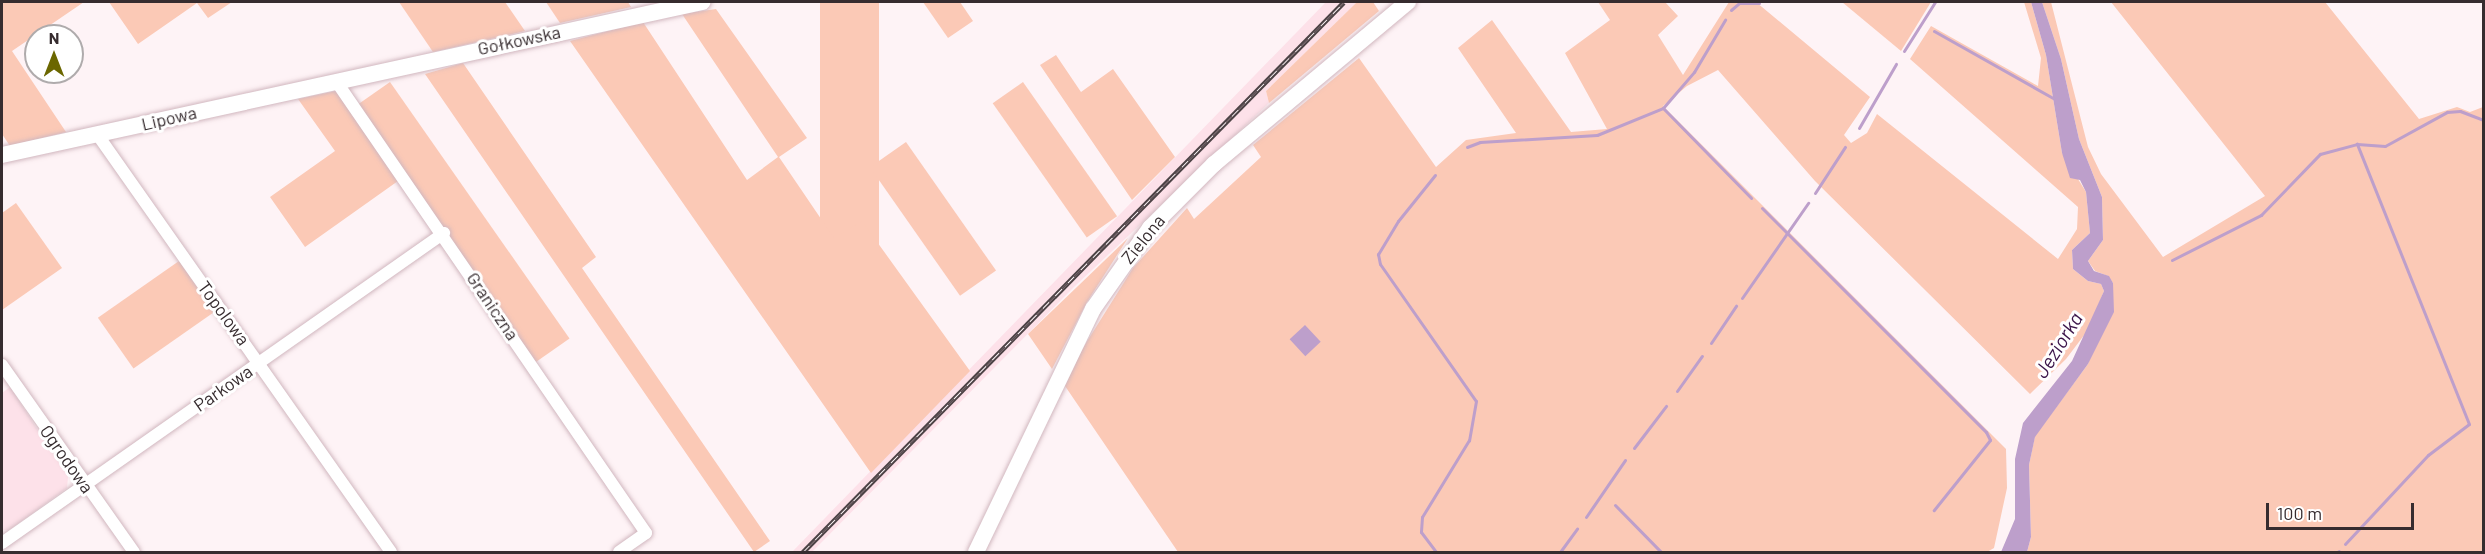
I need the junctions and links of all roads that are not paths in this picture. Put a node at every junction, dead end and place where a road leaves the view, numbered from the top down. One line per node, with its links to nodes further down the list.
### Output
1 (702, 2): 3 (street, Gołkowska)
2 (1408, 2): 14 (street, Zielona)
3 (336, 81): 4 (street, Lipowa); 6 (street, Graniczna)
4 (97, 134): 5 (street, Lipowa); 7 (street, Topolowa)
5 (2, 154)
6 (444, 233): 7 (street, Parkowa); 13 (street, Graniczna)
7 (259, 363): 9 (street, Parkowa); 12 (street, Topolowa)
8 (2, 365): 9 (street, Ogrodowa)
9 (85, 484): 10 (street, Parkowa); 11 (street, Ogrodowa)
10 (2, 543)
11 (134, 552)
12 (392, 552)
13 (619, 552)
14 (976, 552)

